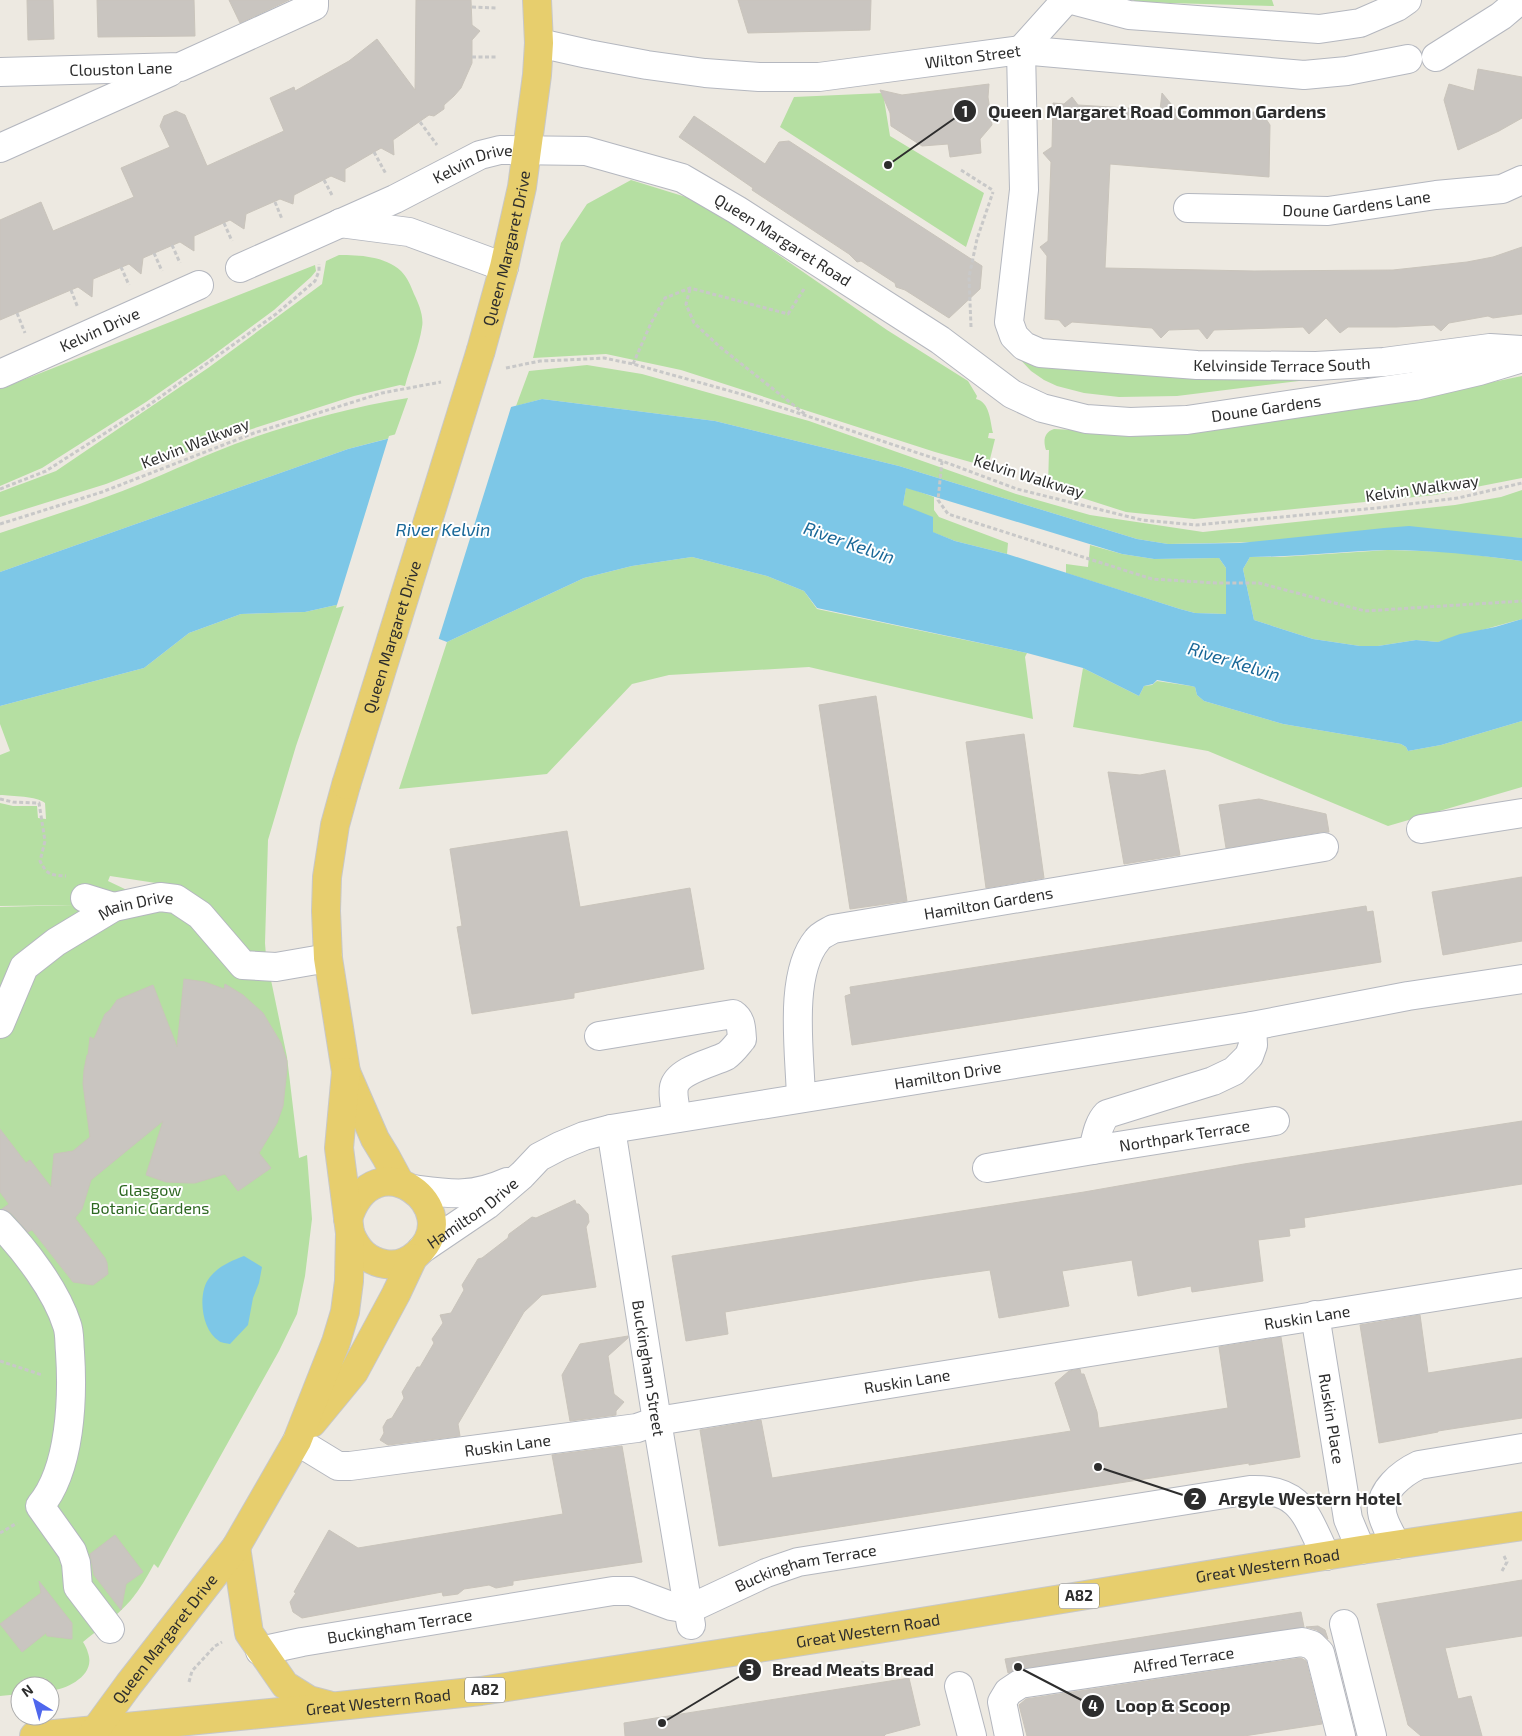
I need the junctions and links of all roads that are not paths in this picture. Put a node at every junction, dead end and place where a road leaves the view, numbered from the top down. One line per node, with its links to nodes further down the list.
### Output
1 (314, 0): 11 (street, Clouston Lane)
2 (537, 0): 7 (main road, Queen Margaret Drive)
3 (1066, 0): 8 (street)
4 (1072, 0): 5 (street)
5 (1406, 0)
6 (1520, 0): 9 (street)
7 (539, 43): 8 (street, Wilton Street); 14 (main road, Queen Margaret Drive)
8 (1021, 50): 10 (street, Wilton Street); 21 (street, Kelvinside Terrace South)
9 (1436, 57)
10 (1408, 59)
11 (180, 67): 12 (street, Clouston Lane); 13 (street)
12 (0, 72)
13 (0, 148)
14 (528, 150): 17 (street, Kelvin Drive); 19 (main road, Queen Margaret Drive); 24 (street, Queen Margaret Road)
15 (1522, 180): 16 (street, Doune Gardens Lane)
16 (1188, 208)
17 (338, 213): 18 (street, Kelvin Drive); 19 (street)
18 (237, 258)
19 (504, 267): 30 (main road, Queen Margaret Drive, bridge)
20 (191, 278): 23 (street, Kelvin Drive)
21 (1522, 350)
22 (1522, 358): 24 (street, Doune Gardens)
23 (0, 374)
24 (1012, 394)
25 (1522, 813): 26 (street)
26 (1421, 828)
27 (1324, 847): 36 (street, Hamilton Gardens)
28 (84, 898): 29 (street)
29 (114, 907): 30 (street, Main Drive); 32 (street, Main Drive)
30 (328, 958): 35 (main road, Queen Margaret Drive)
31 (1522, 979): 33 (street, Hamilton Drive)
32 (0, 1024)
33 (1252, 1026): 36 (street, Hamilton Drive); 40 (street, Northpark Terrace)
34 (599, 1036): 37 (street)
35 (346, 1072): 43 (main road, Queen Margaret Drive); 45 (main road, Queen Margaret Drive)
36 (801, 1098): 37 (street, Hamilton Drive)
37 (677, 1118): 39 (street, Hamilton Drive)
38 (1275, 1121): 40 (street, Northpark Terrace)
39 (611, 1128): 42 (street, Hamilton Drive); 49 (street, Buckingham Street)
40 (1093, 1150): 41 (street, Northpark Terrace)
41 (987, 1168)
42 (522, 1175): 43 (street, Hamilton Drive); 46 (street, Hamilton Drive)
43 (406, 1186): 45 (main road, Queen Margaret Drive); 46 (main road, Queen Margaret Drive)
44 (0, 1224): 59 (street)
45 (349, 1226): 46 (main road, Queen Margaret Drive); 50 (main road, Queen Margaret Drive)
46 (417, 1254): 50 (main road, Queen Margaret Drive)
47 (1522, 1283): 48 (street, Ruskin Lane)
48 (1315, 1316): 49 (street, Ruskin Lane); 55 (street, Ruskin Place)
49 (657, 1421): 50 (street, Ruskin Lane); 57 (street, Buckingham Street)
50 (297, 1441): 54 (main road, Queen Margaret Drive)
51 (1522, 1448): 53 (street)
52 (1522, 1526): 53 (main road, Great Western Road / A82)
53 (1396, 1545): 55 (main road, Great Western Road / A82)
54 (236, 1547): 60 (main road, Queen Margaret Drive); 63 (main road, Queen Margaret Drive)
55 (1361, 1550): 56 (main road, Great Western Road / A82)
56 (1326, 1556): 57 (street, Buckingham Terrace); 62 (main road, Great Western Road / A82)
57 (690, 1617): 60 (street, Buckingham Terrace)
58 (1344, 1624): 68 (street)
59 (110, 1629)
60 (260, 1651): 62 (main road, Queen Margaret Drive)
61 (959, 1686): 65 (street)
62 (333, 1706): 63 (main road, Great Western Road / A82)
63 (93, 1733): 64 (main road, Great Western Road / A82)
64 (34, 1736)
65 (972, 1736)
66 (1009, 1736): 67 (street, Alfred Terrace)
67 (1341, 1736)
68 (1372, 1736)

